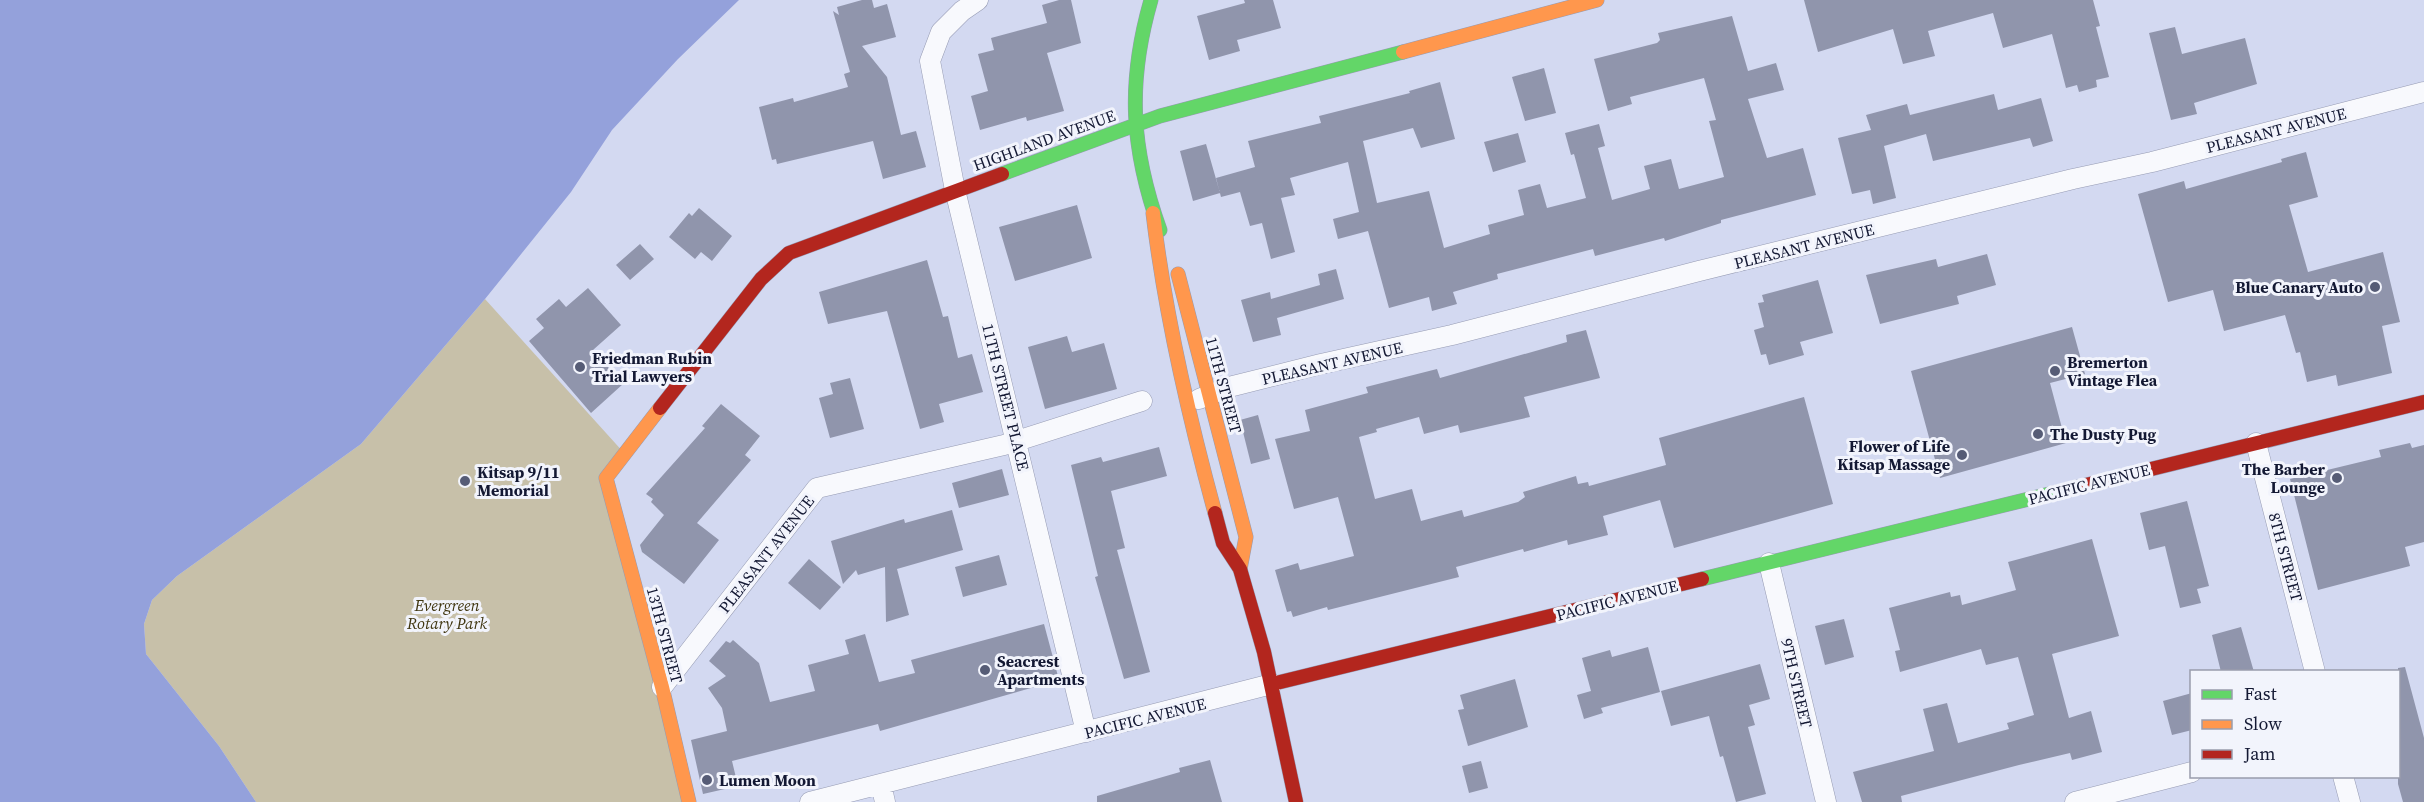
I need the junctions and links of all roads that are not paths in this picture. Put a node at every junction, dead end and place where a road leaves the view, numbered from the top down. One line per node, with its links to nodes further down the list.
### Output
1 (978, 0): 6 (street, 11TH STREET PLACE)
2 (1151, 0): 5 (street, 11TH STREET)
3 (1597, 0): 5 (street, HIGHLAND AVENUE)
4 (2424, 92): 8 (street, PLEASANT AVENUE)
5 (1134, 124): 6 (street, HIGHLAND AVENUE); 7 (street, 11TH STREET)
6 (955, 190): 12 (street, 11TH STREET PLACE); 14 (street, HIGHLAND AVENUE)
7 (1153, 213): 8 (street, 11TH STREET); 11 (street, 11TH STREET)
8 (1210, 396): 11 (street, PLEASANT AVENUE); 16 (street, 11TH STREET)
9 (1142, 401): 12 (street, PLEASANT AVENUE)
10 (2424, 402): 13 (street, PACIFIC AVENUE)
11 (1185, 404): 16 (street, 11TH STREET)
12 (1017, 441): 19 (street, PLEASANT AVENUE); 20 (street, 11TH STREET PLACE)
13 (2256, 443): 15 (street, PACIFIC AVENUE); 17 (street, 8TH STREET)
14 (606, 478): 19 (street, 13TH STREET)
15 (1769, 563): 18 (street, PACIFIC AVENUE); 27 (street, 9TH STREET)
16 (1240, 569): 18 (street, 11TH STREET)
17 (2314, 670)
18 (1272, 684): 20 (street, PACIFIC AVENUE); 26 (street, 11TH STREET)
19 (662, 687): 24 (street, 13TH STREET)
20 (1086, 732): 23 (street, PACIFIC AVENUE)
21 (2190, 773): 28 (street)
22 (2343, 778): 29 (street)
23 (883, 793): 25 (street, PACIFIC AVENUE)
24 (689, 802)
25 (810, 802)
26 (1296, 802)
27 (1826, 802)
28 (2075, 802)
29 (2350, 802)

